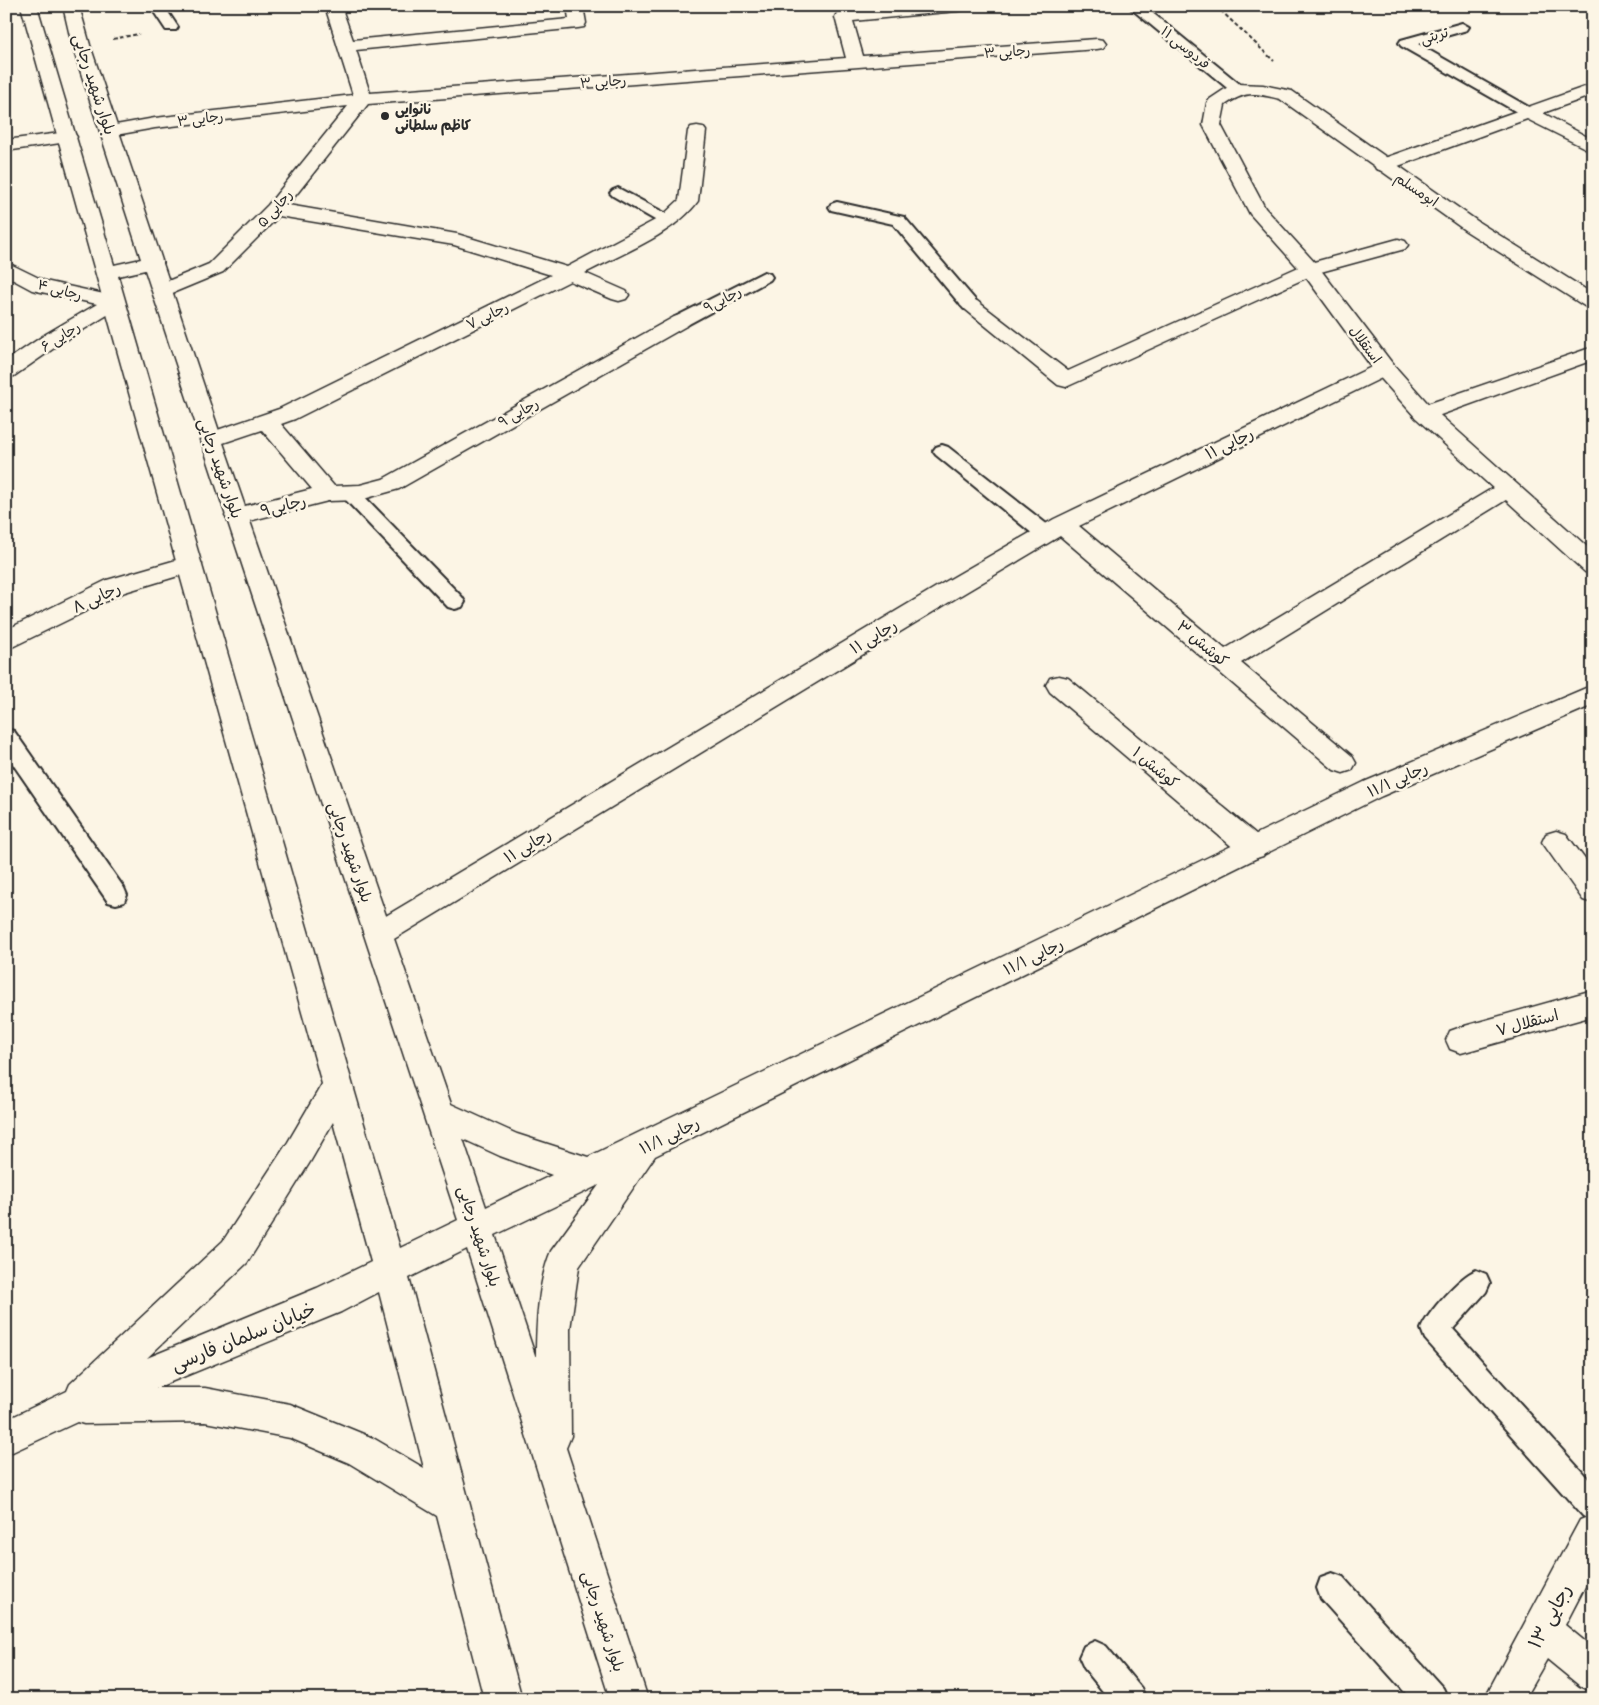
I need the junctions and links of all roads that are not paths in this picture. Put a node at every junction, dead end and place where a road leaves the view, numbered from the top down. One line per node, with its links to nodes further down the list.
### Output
1 (29, 6): 19 (street)
2 (70, 6): 17 (street, بلوار شهید رجایی)
3 (156, 6): 8 (lane)
4 (333, 6): 11 (street)
5 (575, 6): 11 (street)
6 (957, 6): 12 (street)
7 (1135, 6): 14 (lane, فردوسی ۱۱)
8 (171, 27)
9 (1462, 27): 16 (lane, تربتی)
10 (1097, 44): 12 (street, رجایی ۳)
11 (346, 46): 15 (street)
12 (856, 62): 15 (street, رجایی ۳)
13 (1593, 88): 16 (street)
14 (1237, 89): 22 (street, ابومسلم); 30 (street, استقلال)
15 (363, 99): 17 (street, رجایی ۳); 25 (street, رجایی ۵)
16 (1526, 112): 21 (street); 22 (street)
17 (110, 131): 28 (street, بلوار شهید رجایی)
18 (697, 131): 26 (street, رجایی ۷)
19 (68, 137): 20 (street); 31 (street)
20 (6, 146)
21 (1593, 147)
22 (1383, 166): 37 (street, ابومسلم)
23 (618, 193): 26 (lane)
24 (837, 207): 38 (lane)
25 (276, 209): 32 (street); 34 (street, رجایی ۵)
26 (668, 221): 32 (street, رجایی ۷)
27 (1398, 245): 30 (street)
28 (153, 262): 31 (street); 34 (street, بلوار شهید رجایی)
29 (6, 268): 36 (street, رجایی ۴)
30 (1310, 269): 38 (street); 41 (street, استقلال)
31 (107, 272): 36 (street)
32 (569, 274): 35 (street); 44 (street, رجایی ۷)
33 (764, 277): 39 (lane, رجایی۹)
34 (163, 290): 45 (street, بلوار شهید رجایی)
35 (619, 295)
36 (116, 302): 42 (street, رجایی ۶); 52 (street)
37 (1593, 304)
38 (970, 305)
39 (681, 321): 49 (street, رجایی ۹)
40 (1593, 353): 43 (street)
41 (1384, 368): 43 (street, استقلال); 51 (street, رجایی ۱۱)
42 (6, 370)
43 (1424, 413): 47 (street, استقلال)
44 (266, 421): 45 (street, رجایی ۷); 48 (street)
45 (212, 440): 50 (street, بلوار شهید رجایی)
46 (942, 451): 51 (lane)
47 (1506, 490): 53 (street, استقلال); 56 (street)
48 (328, 494): 49 (street, رجایی ۹); 50 (street, رجایی۹)
49 (352, 494): 54 (lane)
50 (237, 516): 65 (street, بلوار شهید رجایی)
51 (1054, 530): 56 (street, کوشش ۳); 65 (street, رجایی ۱۱)
52 (190, 564): 55 (street, رجایی ۸); 68 (street)
53 (1593, 566)
54 (455, 602)
55 (6, 641)
56 (1224, 661): 60 (street, کوشش ۳)
57 (1059, 686): 62 (street, کوشش ۱)
58 (1593, 694): 62 (street, رجایی ۱۱/۱)
59 (6, 737): 64 (lane)
60 (1343, 763)
61 (1556, 842): 63 (street)
62 (1253, 848): 70 (street, رجایی ۱۱/۱)
63 (1593, 892)
64 (116, 895)
65 (379, 934): 69 (street, بلوار شهید رجایی)
66 (1593, 1003): 67 (street, استقلال ۷)
67 (1460, 1040)
68 (338, 1084): 73 (street); 75 (street)
69 (439, 1114): 71 (street); 72 (street, بلوار شهید رجایی)
70 (644, 1147): 71 (street, رجایی ۱۱/۱); 77 (street)
71 (591, 1173): 72 (street, رجایی ۱۱/۱)
72 (477, 1228): 73 (street, خیابان سلمان فارسی); 77 (street, بلوار شهید رجایی)
73 (390, 1270): 75 (street, خیابان سلمان فارسی); 78 (street)
74 (1476, 1283): 79 (lane)
75 (70, 1407): 76 (street, خیابان سلمان فارسی); 78 (street)
76 (6, 1438)
77 (553, 1462): 86 (street, بلوار شهید رجایی)
78 (452, 1505): 85 (street)
79 (1593, 1506)
80 (1593, 1532): 82 (street, رجایی ۱۳)
81 (1332, 1588): 88 (lane)
82 (1542, 1630): 84 (street); 89 (street, رجایی ۱۳)
83 (1095, 1657): 87 (lane)
84 (1593, 1673)
85 (503, 1699)
86 (629, 1699)
87 (1130, 1699)
88 (1432, 1699)
89 (1503, 1699)

